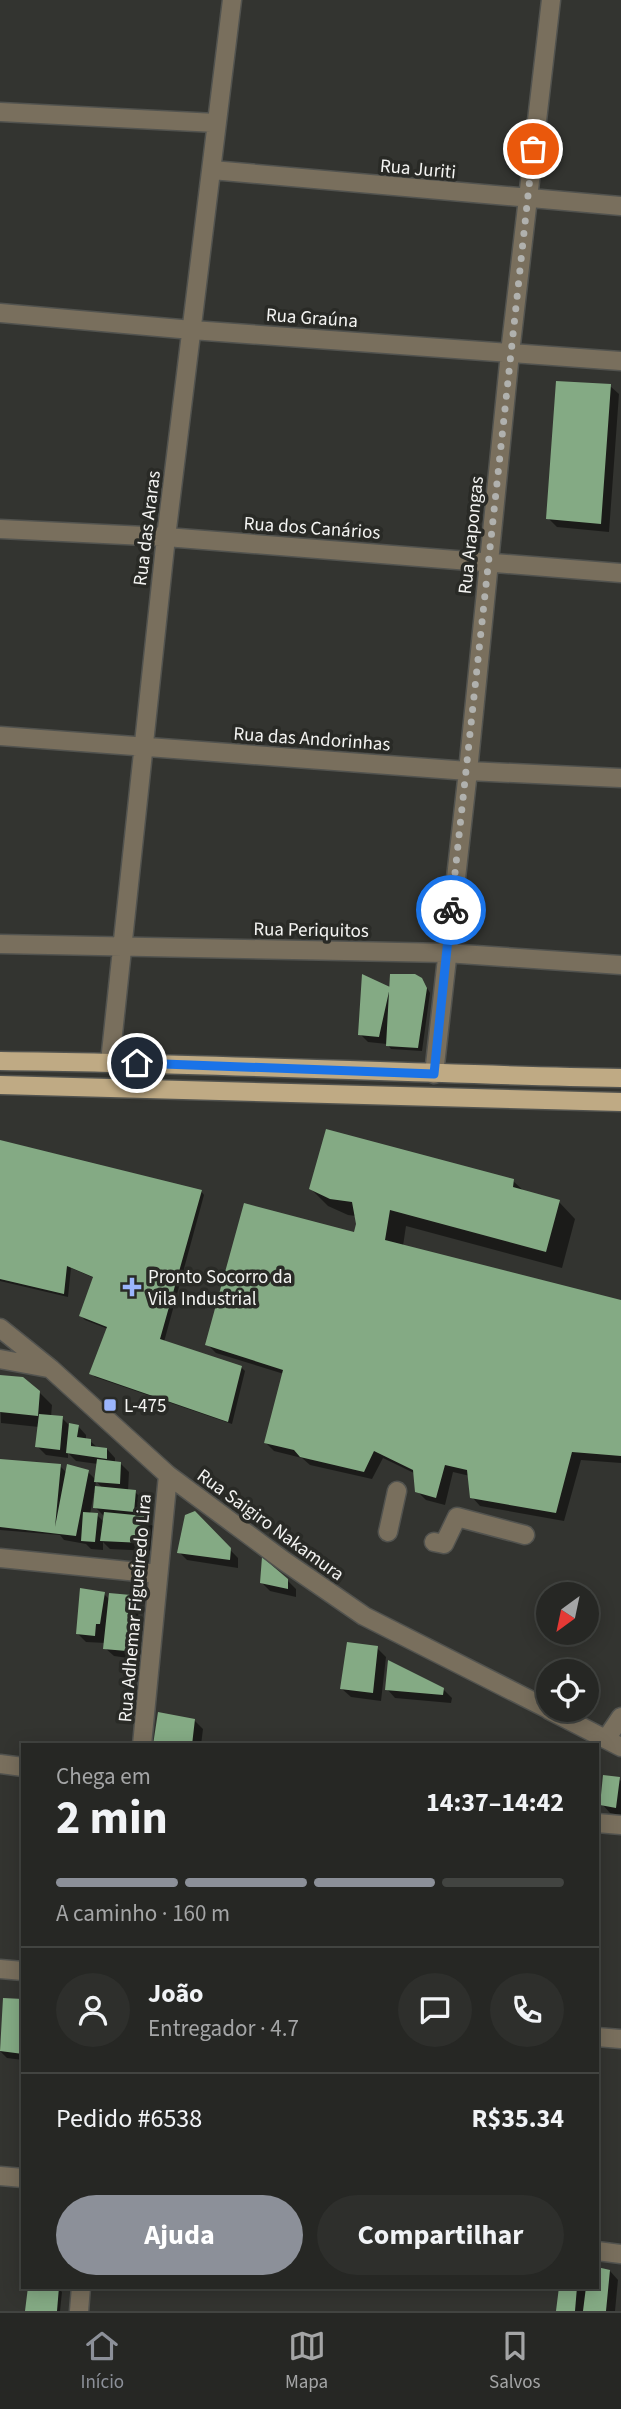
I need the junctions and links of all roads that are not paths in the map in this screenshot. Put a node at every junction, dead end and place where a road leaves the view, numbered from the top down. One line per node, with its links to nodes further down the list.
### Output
1 (232, 0): 4 (street, Rua das Araras)
2 (551, 0): 6 (street, Rua Arapongas)
3 (0, 111): 4 (street)
4 (216, 123): 5 (street, Rua das Araras)
5 (212, 170): 6 (street, Rua Juriti); 9 (street, Rua das Araras)
6 (527, 199): 7 (street, Rua Juriti); 10 (street, Rua Arapongas)
7 (621, 206)
8 (0, 313): 9 (street, Rua Graúna)
9 (192, 330): 10 (street, Rua Graúna); 13 (street, Rua das Araras)
10 (510, 353): 11 (street, Rua Graúna); 14 (street, Rua Arapongas)
11 (621, 361)
12 (0, 529): 13 (street, Rua dos Canários)
13 (166, 537): 14 (street, Rua dos Canários); 17 (street, Rua das Araras)
14 (489, 561): 15 (street, Rua dos Canários); 18 (street, Rua Arapongas)
15 (621, 573)
16 (0, 736): 17 (street, Rua das Andorinhas)
17 (143, 746): 18 (street, Rua das Andorinhas); 21 (street, Rua das Araras)
18 (468, 771): 19 (street, Rua das Andorinhas); 22 (street, Rua Arapongas)
19 (621, 778)
20 (0, 944): 21 (street, Rua Periquitos)
21 (121, 947): 22 (street, Rua Periquitos); 25 (street, Rua das Araras)
22 (446, 953): 23 (street, Rua Periquitos); 26 (street, Rua Arapongas)
23 (621, 965)
24 (0, 1061): 25 (main road)
25 (110, 1062): 26 (main road)
26 (434, 1074): 27 (main road)
27 (621, 1078)
28 (0, 1085): 29 (main road)
29 (621, 1102)
30 (0, 1328): 32 (street, Rua Saigiro Nakamura)
31 (0, 1359): 32 (street)
32 (51, 1369): 33 (street, Rua Saigiro Nakamura)
33 (168, 1475): 39 (street, Rua Adhemar Figueiredo Lira); 40 (street, Rua Saigiro Nakamura)
34 (397, 1490): 35 (street)
35 (388, 1532)
36 (525, 1535): 37 (street)
37 (433, 1542)
38 (0, 1558): 39 (street)
39 (158, 1574): 43 (street, Rua Adhemar Figueiredo Lira)
40 (536, 1703)
41 (621, 1717): 44 (street)
42 (573, 1722): 44 (street, Rua Saigiro Nakamura)
43 (142, 1743)
44 (613, 1743)
45 (0, 1765): 46 (street)
46 (21, 1767)
47 (599, 1823): 48 (street)
48 (621, 1825)
49 (0, 1969): 50 (street)
50 (21, 1971)
51 (599, 2037): 52 (street)
52 (621, 2039)
53 (0, 2176): 54 (street)
54 (21, 2178)
55 (599, 2251): 56 (street)
56 (621, 2254)
57 (81, 2289): 58 (street)
58 (79, 2311)

